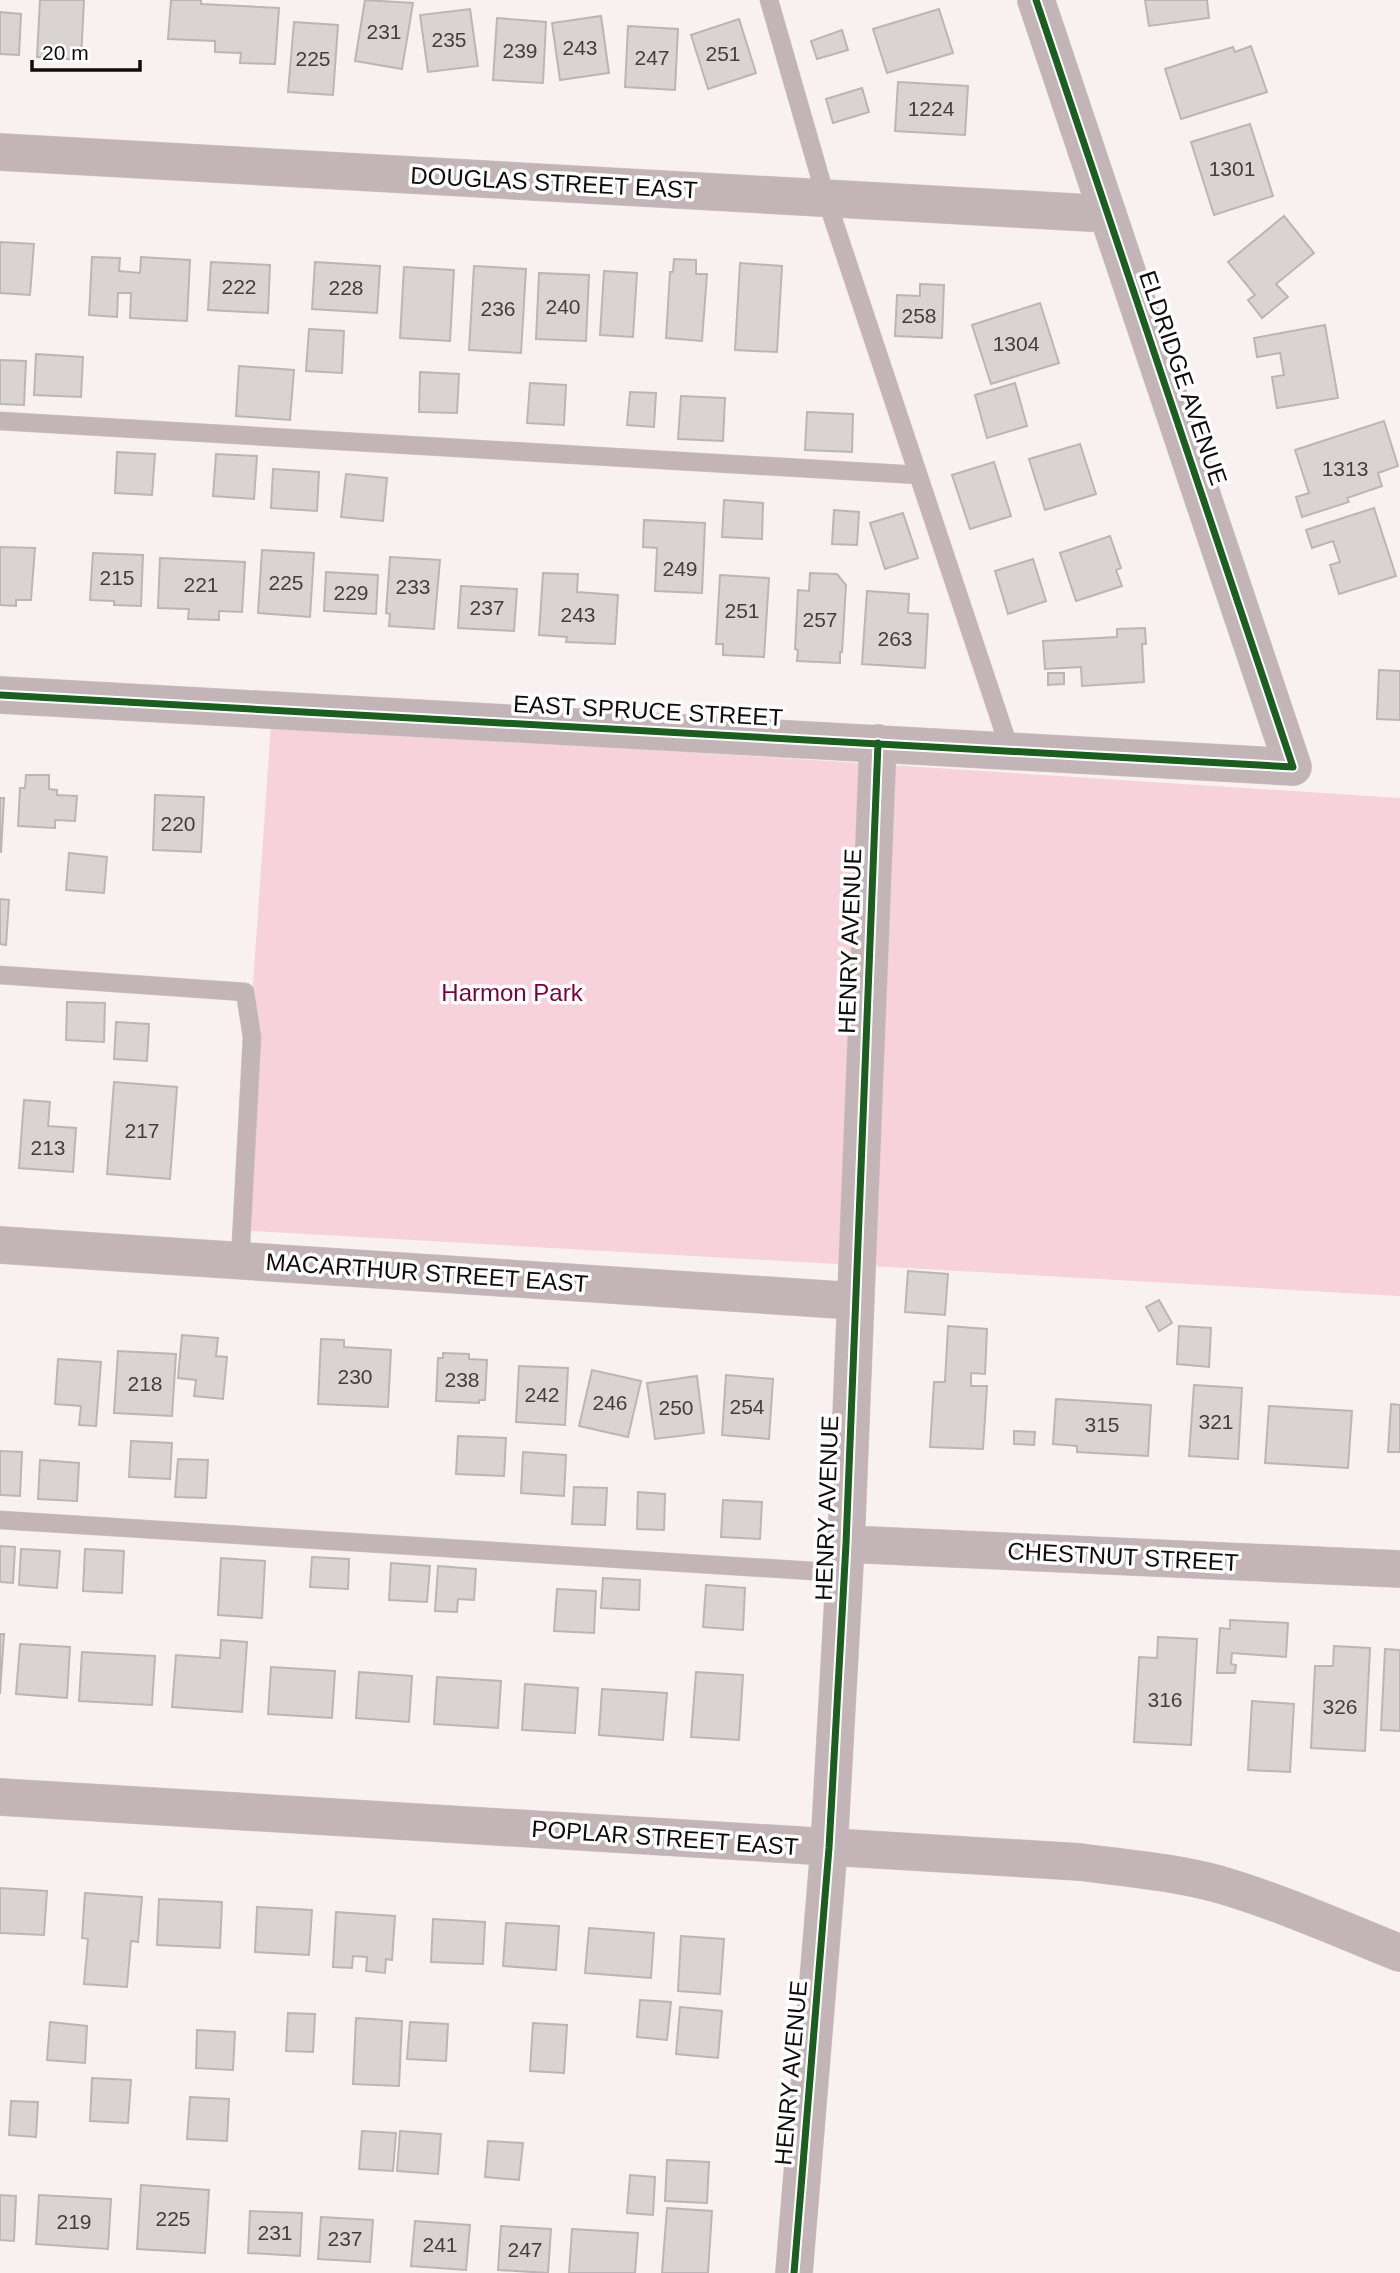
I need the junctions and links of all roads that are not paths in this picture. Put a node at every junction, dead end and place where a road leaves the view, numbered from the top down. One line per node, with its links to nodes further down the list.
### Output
1 (769, 0): 4 (lane)
2 (1036, 0): 5 (street, ELDRIDGE AVENUE)
3 (0, 152): 4 (street, DOUGLAS STREET EAST)
4 (826, 198): 5 (street, DOUGLAS STREET EAST); 7 (lane)
5 (1108, 214): 11 (street, ELDRIDGE AVENUE)
6 (0, 421): 7 (lane)
7 (918, 475): 10 (lane)
8 (0, 695): 9 (street, EAST SPRUCE STREET)
9 (878, 743): 10 (street, EAST SPRUCE STREET); 15 (street, HENRY AVENUE)
10 (1010, 750): 11 (street, EAST SPRUCE STREET)
11 (1293, 767)
12 (0, 975): 14 (lane)
13 (0, 1245): 14 (street, MACARTHUR STREET EAST)
14 (240, 1261): 15 (street, MACARTHUR STREET EAST)
15 (855, 1301): 17 (street, HENRY AVENUE)
16 (0, 1520): 17 (lane)
17 (845, 1558): 18 (street, CHESTNUT STREET); 20 (street, HENRY AVENUE)
18 (1400, 1569)
19 (0, 1797): 20 (street, POPLAR STREET EAST)
20 (829, 1848): 21 (street, POPLAR STREET EAST); 22 (street, HENRY AVENUE)
21 (1400, 1954)
22 (794, 2273)

